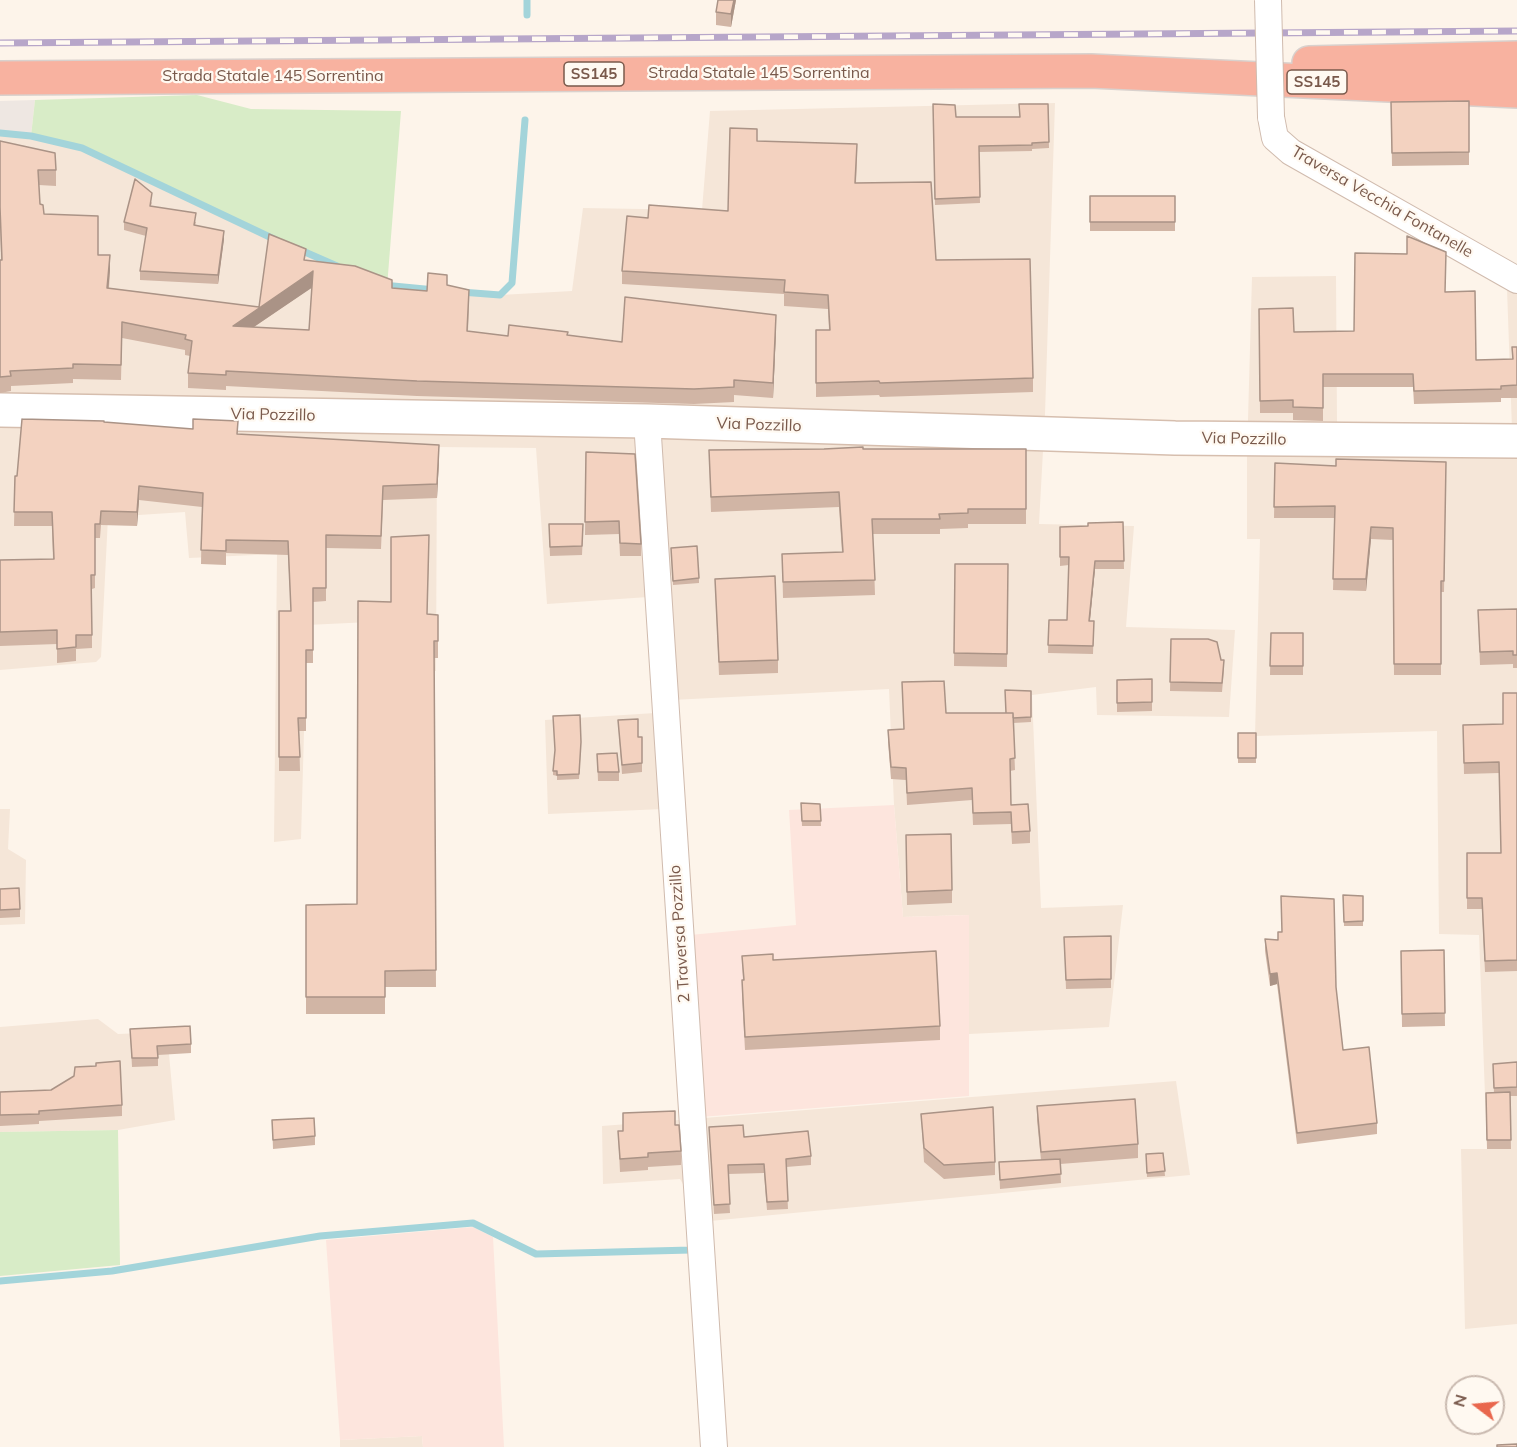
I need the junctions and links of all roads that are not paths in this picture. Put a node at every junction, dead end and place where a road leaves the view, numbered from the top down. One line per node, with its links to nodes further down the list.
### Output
1 (1268, 0): 6 (street, Traversa Vecchia Fontanelle, bridge)
2 (1517, 58): 3 (highway)
3 (1188, 76): 4 (highway, Strada Statale 145 Sorrentina / SS145); 5 (highway, Strada Statale 145 Sorrentina / SS145)
4 (0, 78)
5 (1517, 91)
6 (1517, 279)
7 (0, 410): 8 (main road, Via Pozzillo)
8 (647, 421): 9 (main road, Via Pozzillo); 10 (street, 2 Traversa Pozzillo)
9 (1517, 441)
10 (714, 1447)

